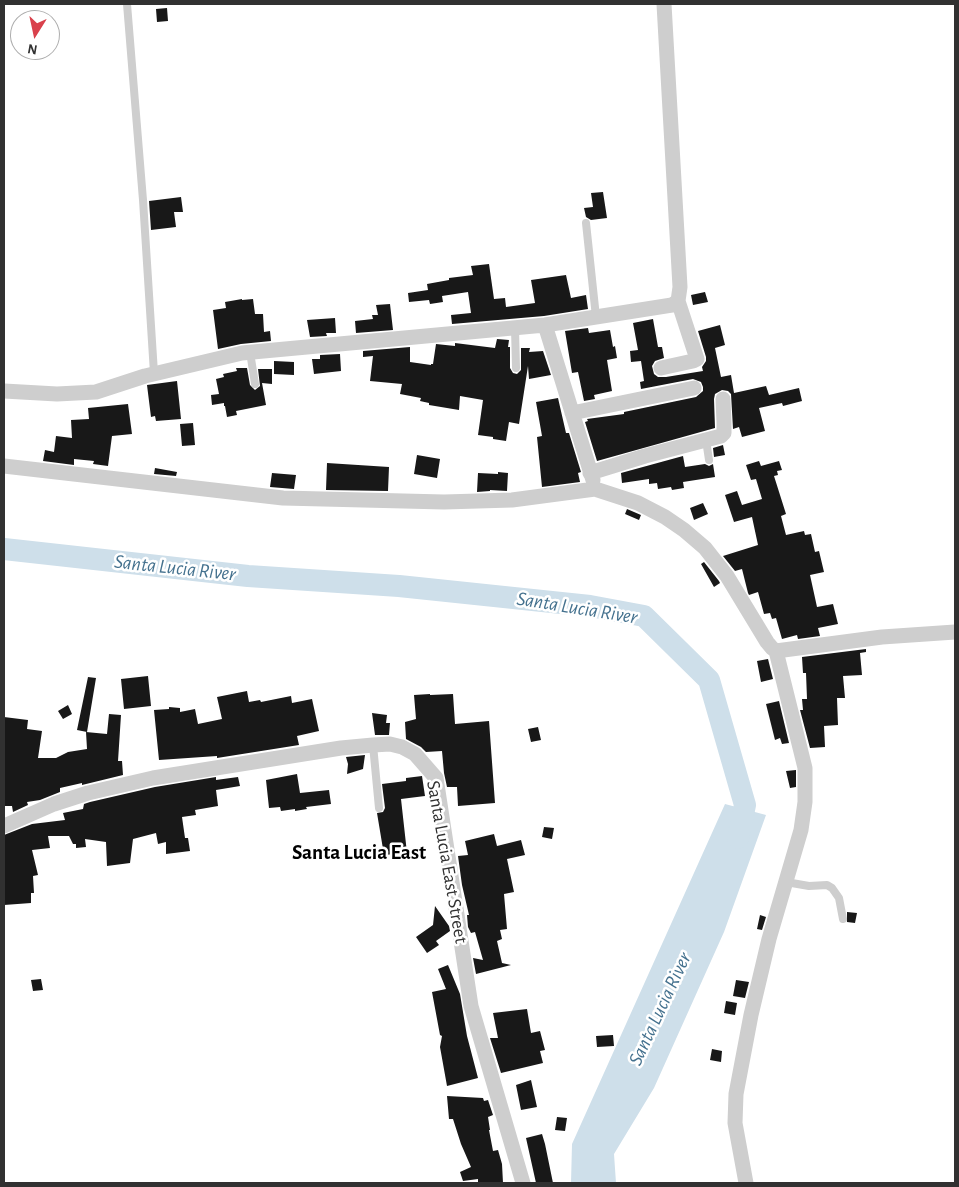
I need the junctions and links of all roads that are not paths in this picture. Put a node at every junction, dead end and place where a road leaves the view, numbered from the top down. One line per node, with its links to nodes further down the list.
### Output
1 (127, 4): 11 (lane)
2 (664, 4): 4 (street)
3 (586, 223): 5 (lane)
4 (678, 301): 5 (street); 10 (street)
5 (596, 317): 6 (street)
6 (545, 325): 7 (street); 16 (street)
7 (515, 328): 8 (street); 9 (lane)
8 (250, 352): 11 (street); 12 (lane)
9 (516, 368)
10 (661, 368)
11 (154, 373): 14 (street)
12 (255, 384)
13 (694, 388): 16 (street)
14 (4, 391)
15 (723, 399): 17 (street)
16 (572, 413): 20 (street)
17 (706, 440): 18 (lane); 20 (street)
18 (709, 460)
19 (4, 466): 21 (street)
20 (590, 473): 21 (street)
21 (595, 489): 23 (street)
22 (955, 632): 23 (street)
23 (776, 651): 27 (street)
24 (373, 746): 25 (lane); 26 (street, Santa Lucia East Street); 29 (street, Santa Lucia East Street)
25 (379, 808)
26 (4, 826)
27 (786, 882): 28 (lane); 30 (street)
28 (843, 919)
29 (523, 1183)
30 (746, 1183)

